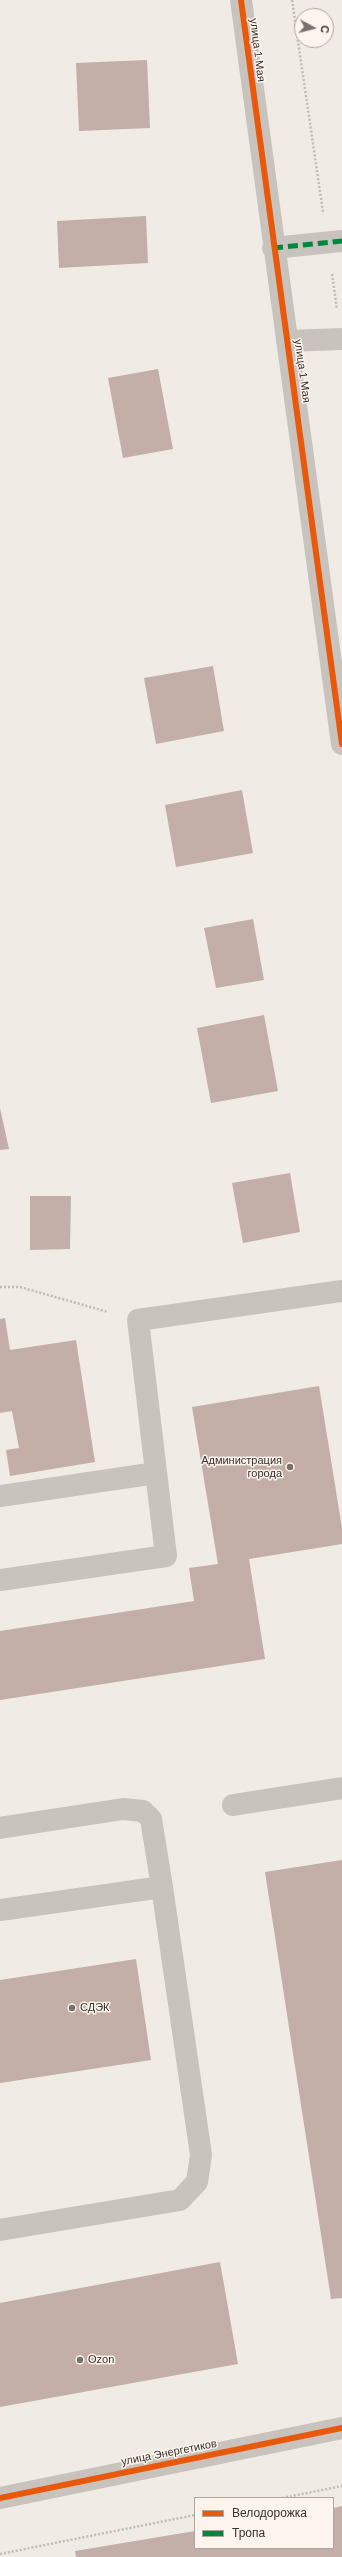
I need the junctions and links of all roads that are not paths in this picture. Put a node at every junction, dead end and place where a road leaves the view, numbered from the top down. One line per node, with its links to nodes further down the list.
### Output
1 (241, 0): 3 (street, улица 1 Мая)
2 (335, 242): 3 (street)
3 (273, 248): 5 (street, улица 1 Мая)
4 (342, 339): 5 (street)
5 (288, 341): 6 (street, улица 1 Мая)
6 (342, 744)
7 (342, 1291): 8 (street)
8 (156, 1473): 9 (street); 10 (street)
9 (0, 1496)
10 (0, 1580)
11 (342, 1788): 12 (street)
12 (233, 1805)
13 (0, 1828): 14 (street)
14 (162, 1887): 15 (street); 16 (street)
15 (0, 1910)
16 (0, 2230)
17 (342, 2428): 18 (street, улица Энергетиков)
18 (0, 2498)

